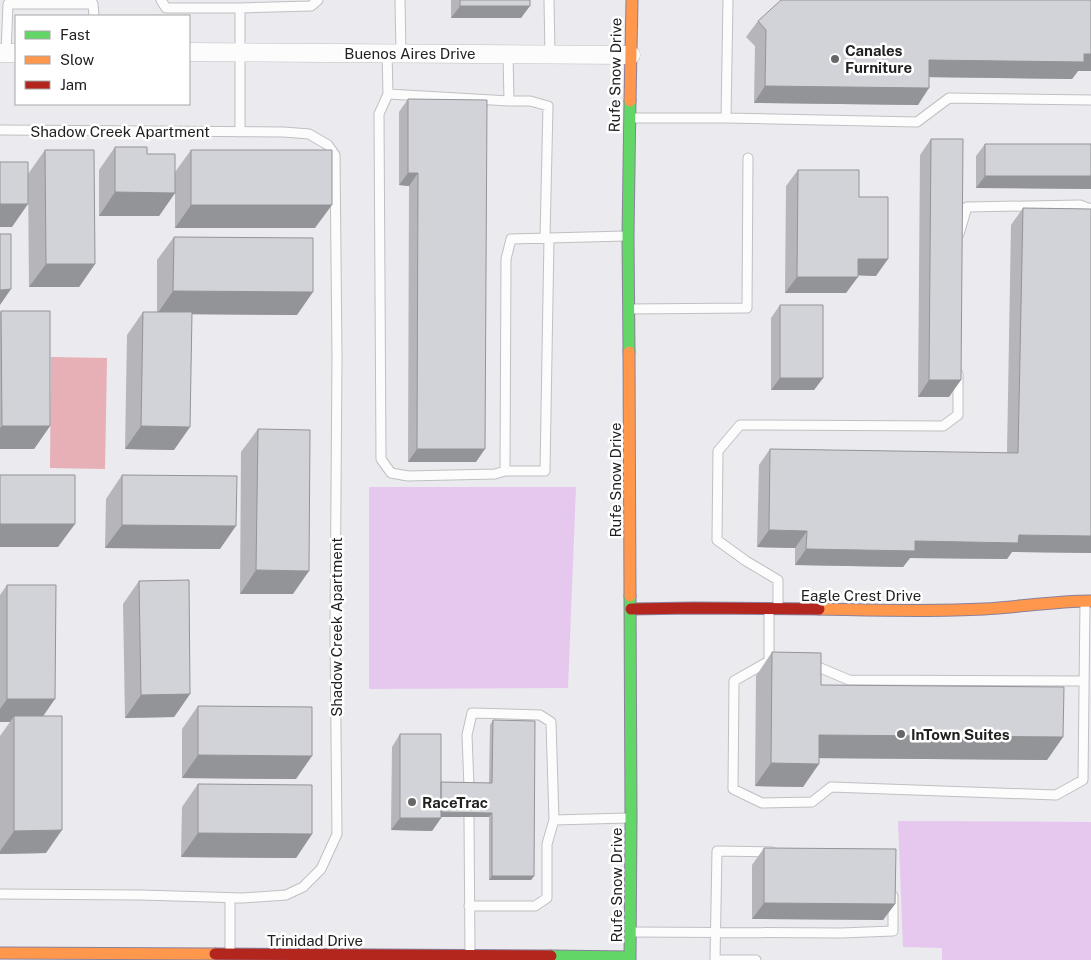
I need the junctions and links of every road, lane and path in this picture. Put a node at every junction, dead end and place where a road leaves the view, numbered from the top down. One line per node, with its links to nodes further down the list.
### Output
1 (161, 0): 7 (lane)
2 (318, 0): 7 (lane)
3 (400, 0): 12 (lane)
4 (549, 0): 14 (lane)
5 (632, 0): 15 (street, Rufe Snow Drive)
6 (728, 0): 20 (lane)
7 (240, 8): 10 (lane)
8 (94, 15): 11 (lane)
9 (190, 52): 10 (street, Buenos Aires Drive)
10 (240, 52): 12 (street, Buenos Aires Drive); 22 (lane)
11 (7, 53)
12 (394, 53): 13 (street, Buenos Aires Drive); 16 (lane)
13 (508, 54): 14 (street, Buenos Aires Drive); 17 (lane)
14 (550, 54): 15 (street, Buenos Aires Drive)
15 (631, 55): 19 (street, Rufe Snow Drive)
16 (388, 94): 17 (lane); 30 (lane)
17 (509, 100): 26 (lane)
18 (1091, 100): 20 (lane)
19 (629, 118): 20 (lane); 25 (street, Rufe Snow Drive)
20 (726, 118)
21 (0, 130): 22 (lane, Shadow Creek Apartment)
22 (240, 132): 43 (lane, Shadow Creek Apartment)
23 (748, 158): 28 (lane)
24 (1091, 209): 27 (lane)
25 (628, 236): 26 (lane); 28 (street, Rufe Snow Drive)
26 (547, 238): 30 (lane); 30 (lane)
27 (959, 241)
28 (628, 309): 32 (street, Rufe Snow Drive)
29 (958, 367): 33 (lane)
30 (505, 471)
31 (1088, 601): 33 (street, Eagle Crest Drive); 35 (lane)
32 (630, 609): 33 (street, Eagle Crest Drive); 38 (street, Rufe Snow Drive)
33 (774, 609): 35 (lane)
34 (801, 659): 35 (lane)
35 (1084, 681)
36 (468, 787): 39 (lane)
37 (468, 817): 44 (lane)
38 (631, 818): 39 (lane); 45 (street, Rufe Snow Drive)
39 (554, 820): 44 (lane)
40 (786, 852): 46 (lane)
41 (894, 883): 46 (lane)
42 (0, 894): 43 (lane, Shadow Creek Apartment)
43 (230, 898): 48 (lane)
44 (469, 906): 49 (lane)
45 (630, 932): 46 (lane); 53 (street, Rufe Snow Drive)
46 (715, 933): 54 (lane)
47 (0, 953): 50 (street, Trinidad Drive)
48 (230, 955): 50 (street, Trinidad Drive); 51 (street, Trinidad Drive)
49 (470, 956): 51 (street, Trinidad Drive); 52 (street, Trinidad Drive)
50 (169, 957)
51 (410, 958)
52 (498, 958): 53 (street, Trinidad Drive)
53 (630, 958)
54 (715, 960): 55 (lane)
55 (756, 960)

